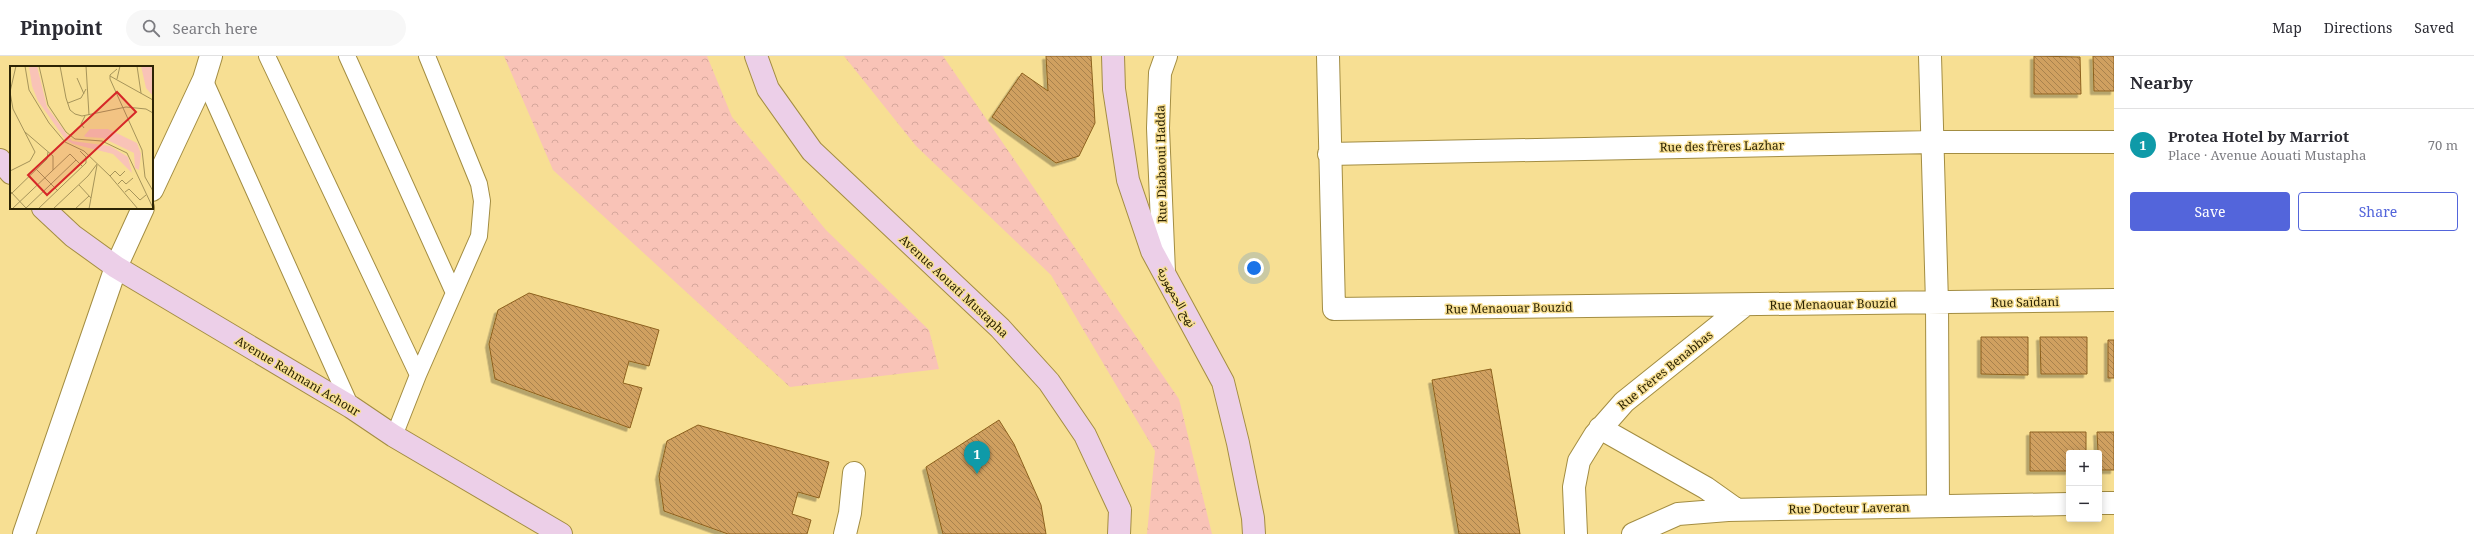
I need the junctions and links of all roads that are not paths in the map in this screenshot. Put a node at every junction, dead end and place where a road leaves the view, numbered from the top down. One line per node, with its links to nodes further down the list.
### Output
1 (211, 56): 10 (street)
2 (267, 56): 25 (lane)
3 (347, 56): 21 (lane)
4 (427, 56): 21 (lane)
5 (756, 56): 38 (main road, Avenue Aouati Mustapha)
6 (1113, 56): 20 (main road, نهج الجمهورية)
7 (1166, 56): 20 (street, Rue Diabaoui Hadda)
8 (1328, 56): 13 (street, Rue Menaouar Bouzid)
9 (1930, 56): 11 (street)
10 (204, 79): 16 (street); 26 (lane)
11 (1934, 142): 12 (street, Rue des frères Lazhar); 13 (street, Rue des frères Lazhar); 23 (street)
12 (2114, 142)
13 (1329, 154): 24 (street, Rue Menaouar Bouzid)
14 (0, 160): 15 (main road)
15 (10, 172)
16 (153, 188)
17 (44, 209): 19 (main road, Avenue Rahmani Achour)
18 (144, 209): 19 (street)
19 (116, 267): 26 (main road, Avenue Rahmani Achour); 35 (street)
20 (1164, 272): 39 (main road, نهج الجمهورية)
21 (454, 293): 25 (lane)
22 (2114, 300): 23 (street, Rue Saïdani)
23 (1937, 303): 24 (street, Rue Menaouar Bouzid); 33 (street)
24 (1745, 305): 27 (street, Rue frères Benabbas)
25 (418, 375): 28 (lane)
26 (351, 407): 28 (main road, Avenue Rahmani Achour)
27 (1600, 428): 34 (street); 40 (street, Rue frères Benabbas)
28 (394, 436): 36 (main road, Avenue Rahmani Achour)
29 (854, 473): 37 (street)
30 (2114, 503): 32 (street)
31 (2066, 504): 33 (street, Rue Docteur Laveran)
32 (2102, 504)
33 (1938, 506): 34 (street, Rue Docteur Laveran)
34 (1736, 510): 41 (street, Rue Docteur Laveran)
35 (24, 534)
36 (562, 534)
37 (845, 534)
38 (1119, 534)
39 (1254, 534)
40 (1576, 534)
41 (1633, 534)

